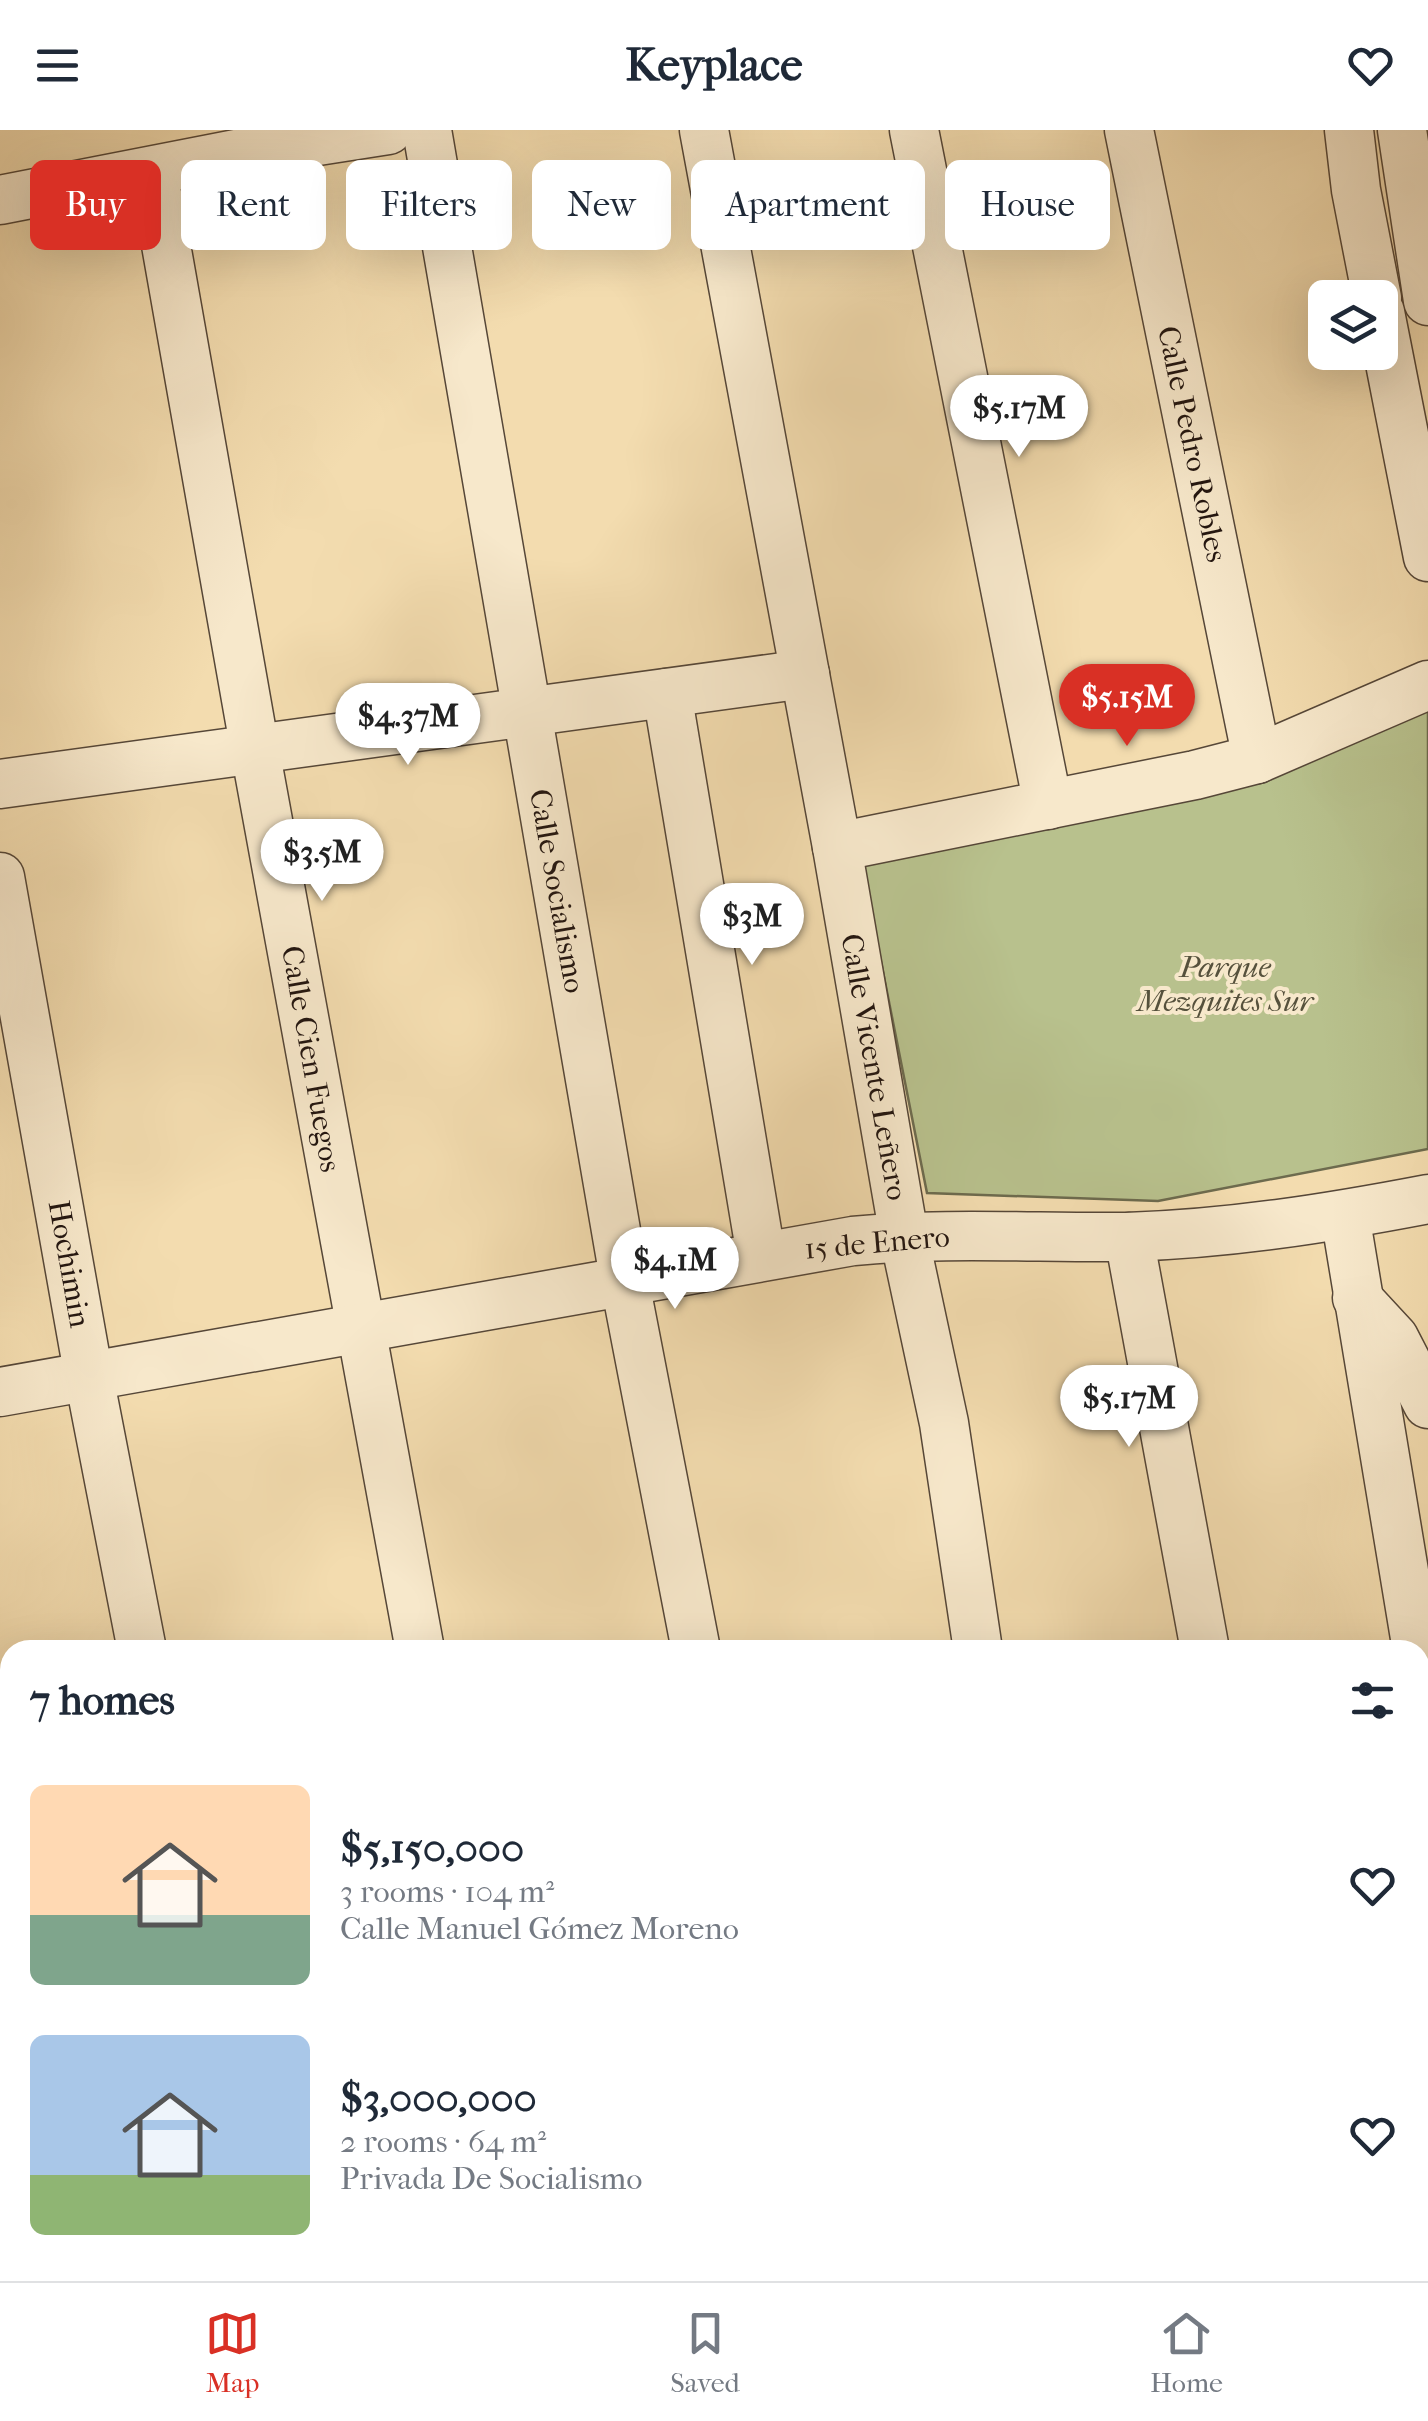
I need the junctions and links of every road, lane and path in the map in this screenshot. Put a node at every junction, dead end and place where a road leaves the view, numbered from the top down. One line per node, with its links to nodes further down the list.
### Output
1 (388, 130): 8 (street)
2 (426, 130): 21 (street, Calle Socialismo)
3 (704, 130): 18 (street, Calle Vicente Leñero)
4 (914, 130): 25 (street)
5 (1128, 130): 23 (street, Calle Pedro Robles)
6 (1350, 130): 14 (street)
7 (1402, 130): 13 (street)
8 (243, 142): 9 (street)
9 (161, 168)
10 (30, 194): 11 (street)
11 (0, 200)
12 (161, 216): 22 (street, Calle Cien Fuegos)
13 (1422, 230): 15 (street)
14 (1374, 280)
15 (1428, 301)
16 (1391, 370): 17 (street)
17 (1428, 557)
18 (805, 674): 20 (street); 26 (street, Calle Vicente Leñero)
19 (1428, 685): 23 (street)
20 (667, 694): 21 (street); 32 (street)
21 (526, 712): 22 (street); 33 (street, Calle Socialismo)
22 (255, 750): 24 (street); 35 (street, Calle Cien Fuegos)
23 (1257, 758): 25 (street)
24 (0, 784)
25 (1048, 805): 26 (street)
26 (838, 847): 30 (street, Calle Vicente Leñero)
27 (0, 878): 36 (street, Hochimin)
28 (1428, 1198): 29 (street, 15 de Enero)
29 (1345, 1215): 31 (street, 15 de Enero); 34 (street)
30 (904, 1236): 31 (street, 15 de Enero); 32 (street, 15 de Enero); 42 (street, Calle Vicente Leñero)
31 (1130, 1236): 43 (street)
32 (761, 1255): 33 (street, 15 de Enero)
33 (625, 1283): 35 (street, 15 de Enero); 41 (street, Calle Socialismo)
34 (1356, 1298): 38 (street); 44 (street)
35 (360, 1329): 36 (street, 15 de Enero); 40 (street, Calle Cien Fuegos)
36 (89, 1376): 37 (street, 15 de Enero); 39 (street, Hochimin)
37 (0, 1392)
38 (1428, 1404)
39 (140, 1640)
40 (418, 1640)
41 (694, 1640)
42 (977, 1640)
43 (1203, 1640)
44 (1415, 1640)

